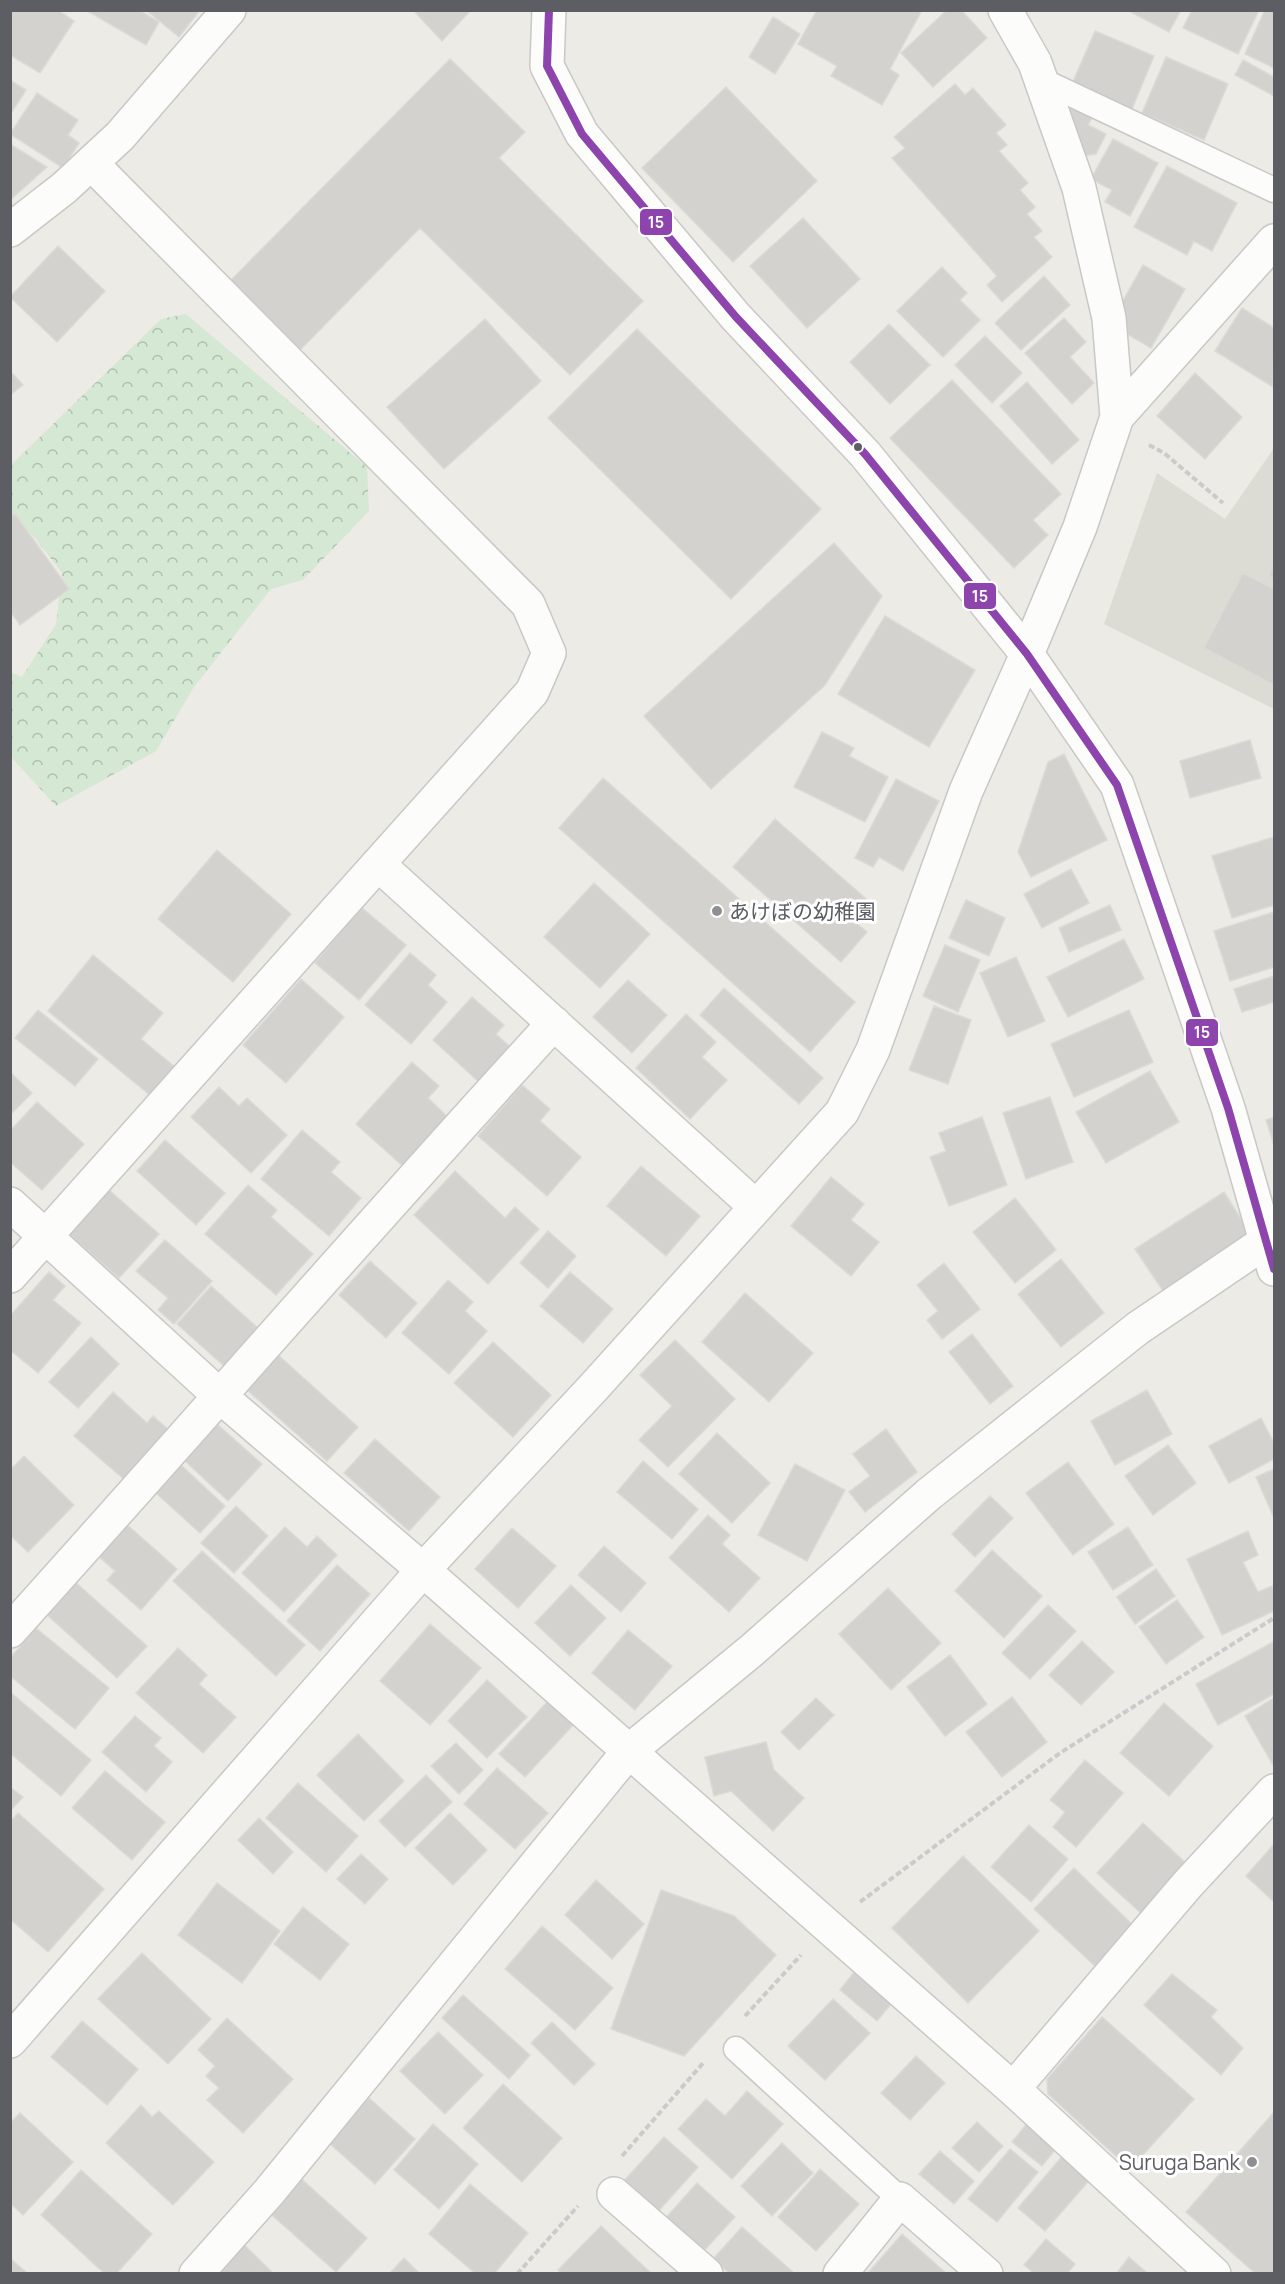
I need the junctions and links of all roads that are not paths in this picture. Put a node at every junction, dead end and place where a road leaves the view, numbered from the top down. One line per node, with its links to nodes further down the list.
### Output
1 (229, 10): 5 (street)
2 (549, 10): 10 (street)
3 (1012, 15): 4 (street)
4 (1041, 80): 6 (lane); 9 (street)
5 (91, 163): 7 (street); 11 (street)
6 (1275, 190)
7 (10, 230)
8 (1275, 241): 9 (street)
9 (1117, 417): 10 (street)
10 (1027, 654): 14 (street); 16 (street)
11 (378, 864): 12 (street); 15 (street)
12 (554, 1023): 14 (street); 18 (street)
13 (10, 1204): 15 (street)
14 (756, 1207): 19 (street)
15 (47, 1236): 17 (street); 18 (street)
16 (1272, 1249): 21 (street)
17 (10, 1276)
18 (221, 1397): 19 (street); 20 (street)
19 (423, 1570): 21 (street); 23 (street)
20 (10, 1631)
21 (628, 1752): 25 (street); 28 (street)
22 (1275, 1791): 25 (street)
23 (10, 2041)
24 (736, 2049): 27 (lane)
25 (1013, 2089): 32 (street)
26 (614, 2194): 29 (street)
27 (900, 2199): 30 (street); 31 (street)
28 (196, 2274)
29 (706, 2274)
30 (840, 2274)
31 (986, 2274)
32 (1214, 2274)

